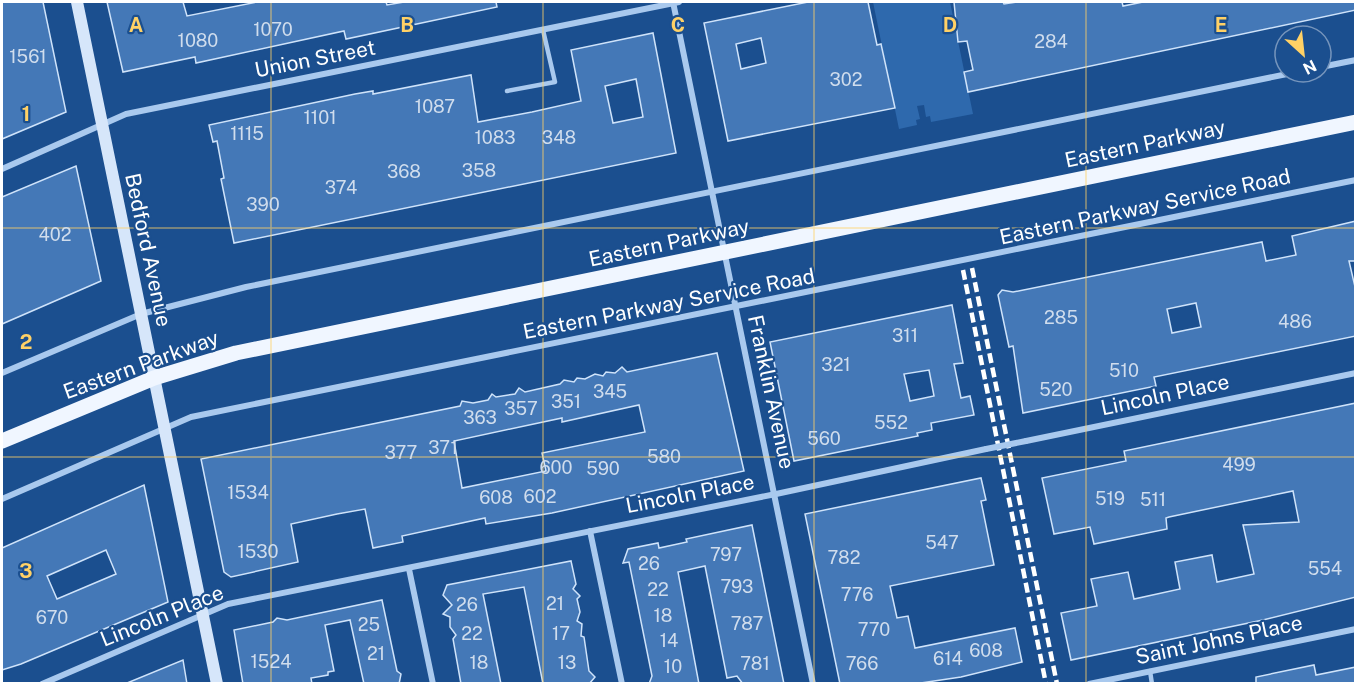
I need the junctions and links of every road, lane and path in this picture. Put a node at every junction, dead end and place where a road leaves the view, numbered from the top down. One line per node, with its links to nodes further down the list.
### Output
1 (76, 2): 9 (street, Bedford Avenue)
2 (675, 2): 3 (street, Union Street); 12 (street, Franklin Avenue)
3 (543, 30): 7 (lane); 9 (street, Union Street)
4 (1356, 60): 5 (street)
5 (1333, 65)
6 (1273, 77): 12 (street)
7 (507, 91)
8 (1356, 122): 13 (main road, Eastern Parkway)
9 (102, 125): 10 (street, Union Street); 15 (street, Bedford Avenue)
10 (2, 169)
11 (1356, 180): 14 (street, Eastern Parkway Service Road)
12 (712, 190): 13 (street, Franklin Avenue); 15 (street)
13 (725, 253): 14 (street, Franklin Avenue); 18 (main road, Eastern Parkway)
14 (736, 308): 19 (street, Eastern Parkway Service Road); 21 (street, Franklin Avenue)
15 (141, 314): 16 (street); 18 (street, Bedford Avenue)
16 (2, 373)
17 (1356, 373): 21 (street, Lincoln Place, bridge)
18 (153, 378): 19 (street, Bedford Avenue); 20 (main road, Eastern Parkway)
19 (164, 429): 22 (street, Eastern Parkway Service Road); 25 (street, Bedford Avenue)
20 (2, 441)
21 (776, 494): 23 (street, Lincoln Place); 32 (street, Franklin Avenue)
22 (2, 499)
23 (590, 531): 24 (street, Lincoln Place); 31 (street)
24 (409, 569): 25 (street, Lincoln Place); 30 (street)
25 (203, 615): 28 (street, Lincoln Place); 29 (street, Bedford Avenue)
26 (1356, 629): 27 (street, Saint Johns Place)
27 (1150, 671): 33 (street, Saint Johns Place); 34 (lane)
28 (42, 684)
29 (217, 684)
30 (433, 684)
31 (622, 684)
32 (813, 684)
33 (1089, 684)
34 (1152, 684)

